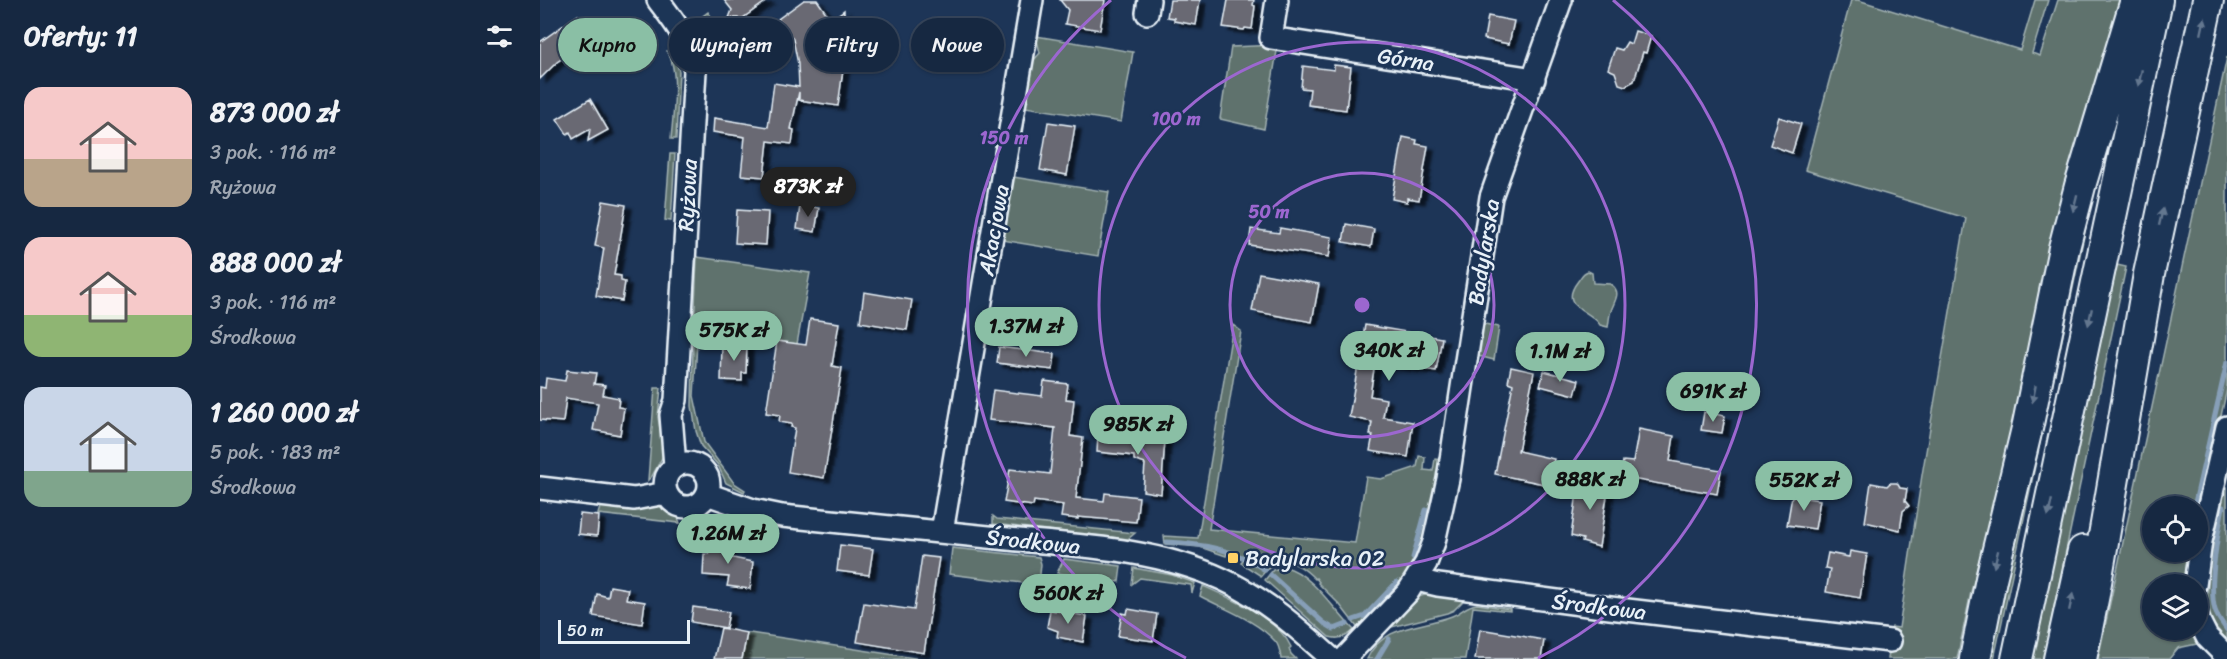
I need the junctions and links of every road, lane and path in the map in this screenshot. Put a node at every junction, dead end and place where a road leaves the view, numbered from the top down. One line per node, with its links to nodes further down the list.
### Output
1 (658, 0): 11 (street, Ryżowa)
2 (1032, 0): 15 (street, Akacjowa)
3 (1277, 0): 8 (street, Górna)
4 (1561, 0): 8 (street, Badylarska)
5 (2136, 0): 23 (highway, one-way to 23)
6 (2157, 0): 24 (highway, one-way to 24)
7 (2208, 0): 9 (highway, one-way to 7)
8 (1533, 79): 17 (street, Badylarska)
9 (2147, 281): 25 (highway, one-way to 9); 26 (highway)
10 (2227, 427): 16 (street)
11 (684, 464): 13 (street); 14 (street)
12 (540, 488): 13 (street)
13 (666, 493): 14 (street)
14 (707, 494): 15 (street, Środkowa)
15 (942, 532): 21 (street, Środkowa)
16 (2196, 574)
17 (1417, 580): 19 (street, Środkowa); 22 (street)
18 (2208, 638): 20 (street)
19 (1890, 641)
20 (2227, 657)
21 (1332, 659)
22 (1344, 659)
23 (1975, 659)
24 (2017, 659)
25 (2059, 659)
26 (2081, 659)

